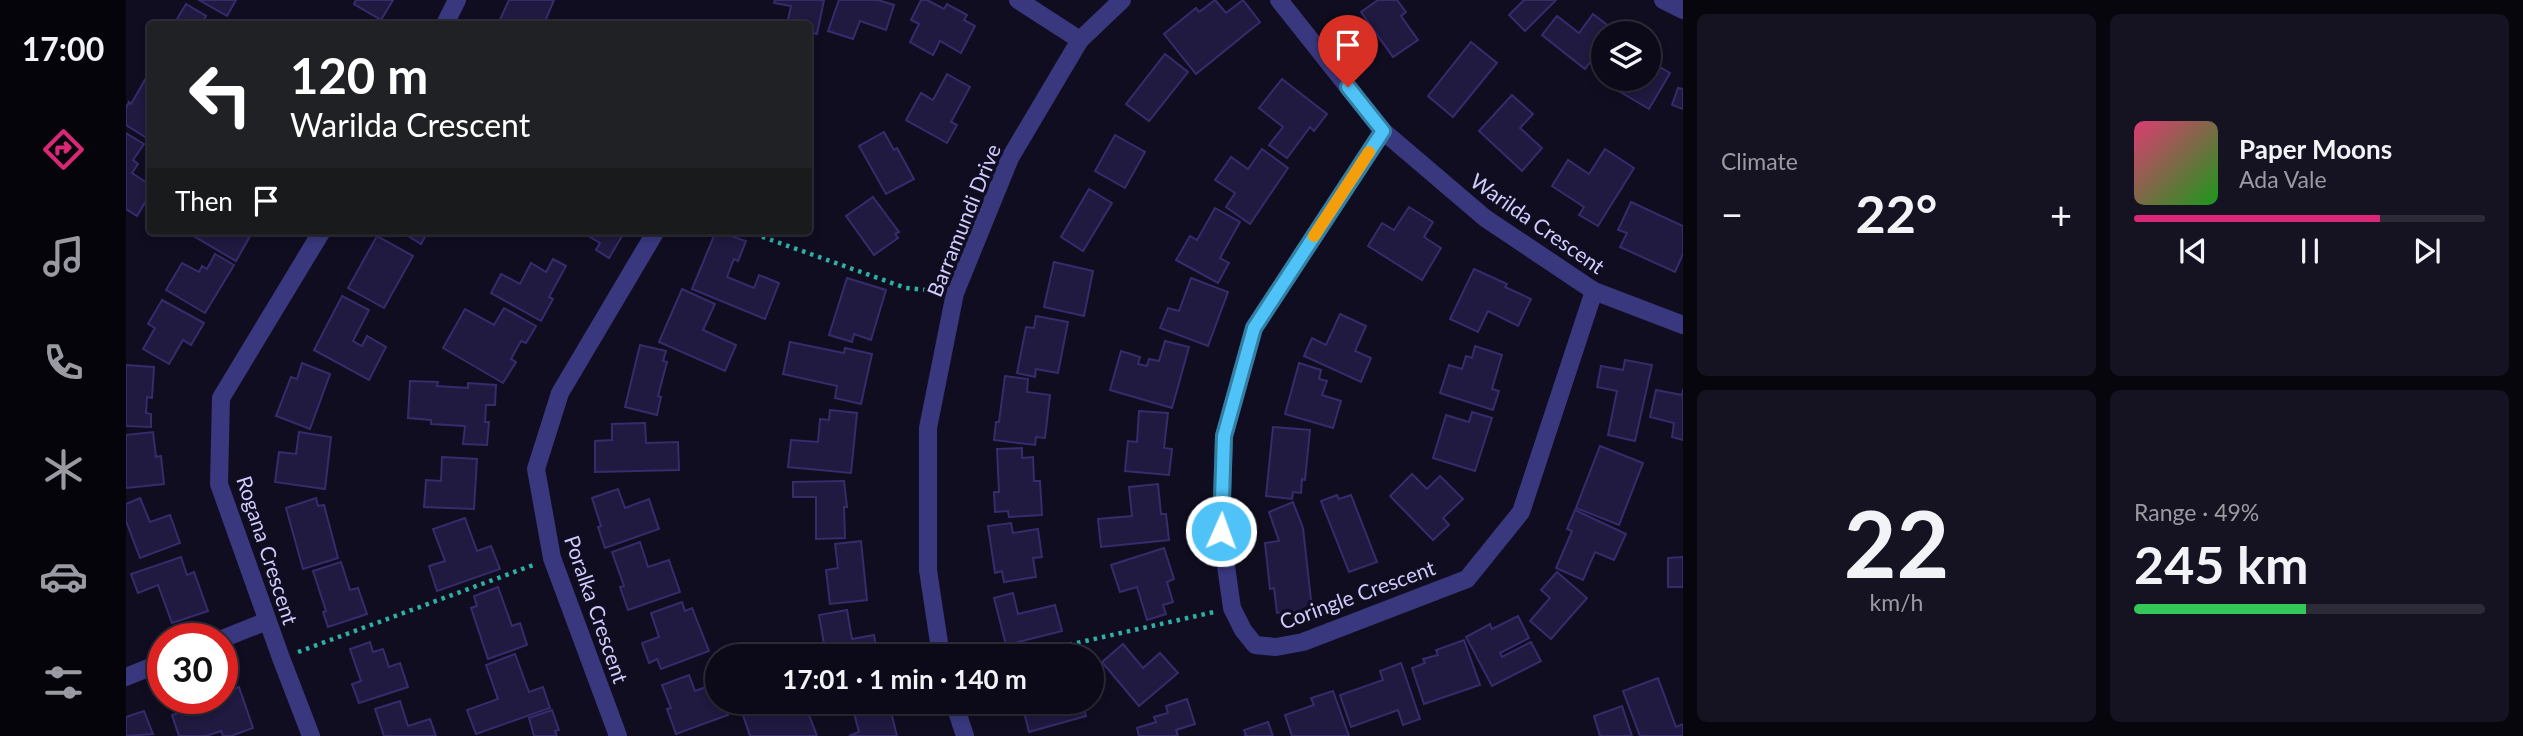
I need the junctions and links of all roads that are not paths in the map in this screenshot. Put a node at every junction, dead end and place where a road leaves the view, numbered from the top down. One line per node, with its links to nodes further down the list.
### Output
1 (457, 0): 7 (street)
2 (1018, 0): 8 (street)
3 (1122, 0): 8 (street, Barramundi Drive)
4 (1279, 0): 9 (street, Warilda Crescent)
5 (1663, 0): 6 (street)
6 (1683, 10)
7 (446, 21)
8 (1080, 40): 16 (street, Barramundi Drive)
9 (1383, 131): 12 (street, Warilda Crescent); 12 (street, Coringle Crescent)
10 (320, 235): 14 (street, Rogana Crescent)
11 (654, 235): 21 (street, Poralka Crescent)
12 (1594, 291): 13 (street, Warilda Crescent)
13 (1683, 325)
14 (267, 621): 15 (street); 20 (street, Rogana Crescent)
15 (238, 633)
16 (939, 644)
17 (147, 668): 18 (street)
18 (126, 677)
19 (958, 714): 22 (street)
20 (311, 736)
21 (618, 736)
22 (965, 736)

